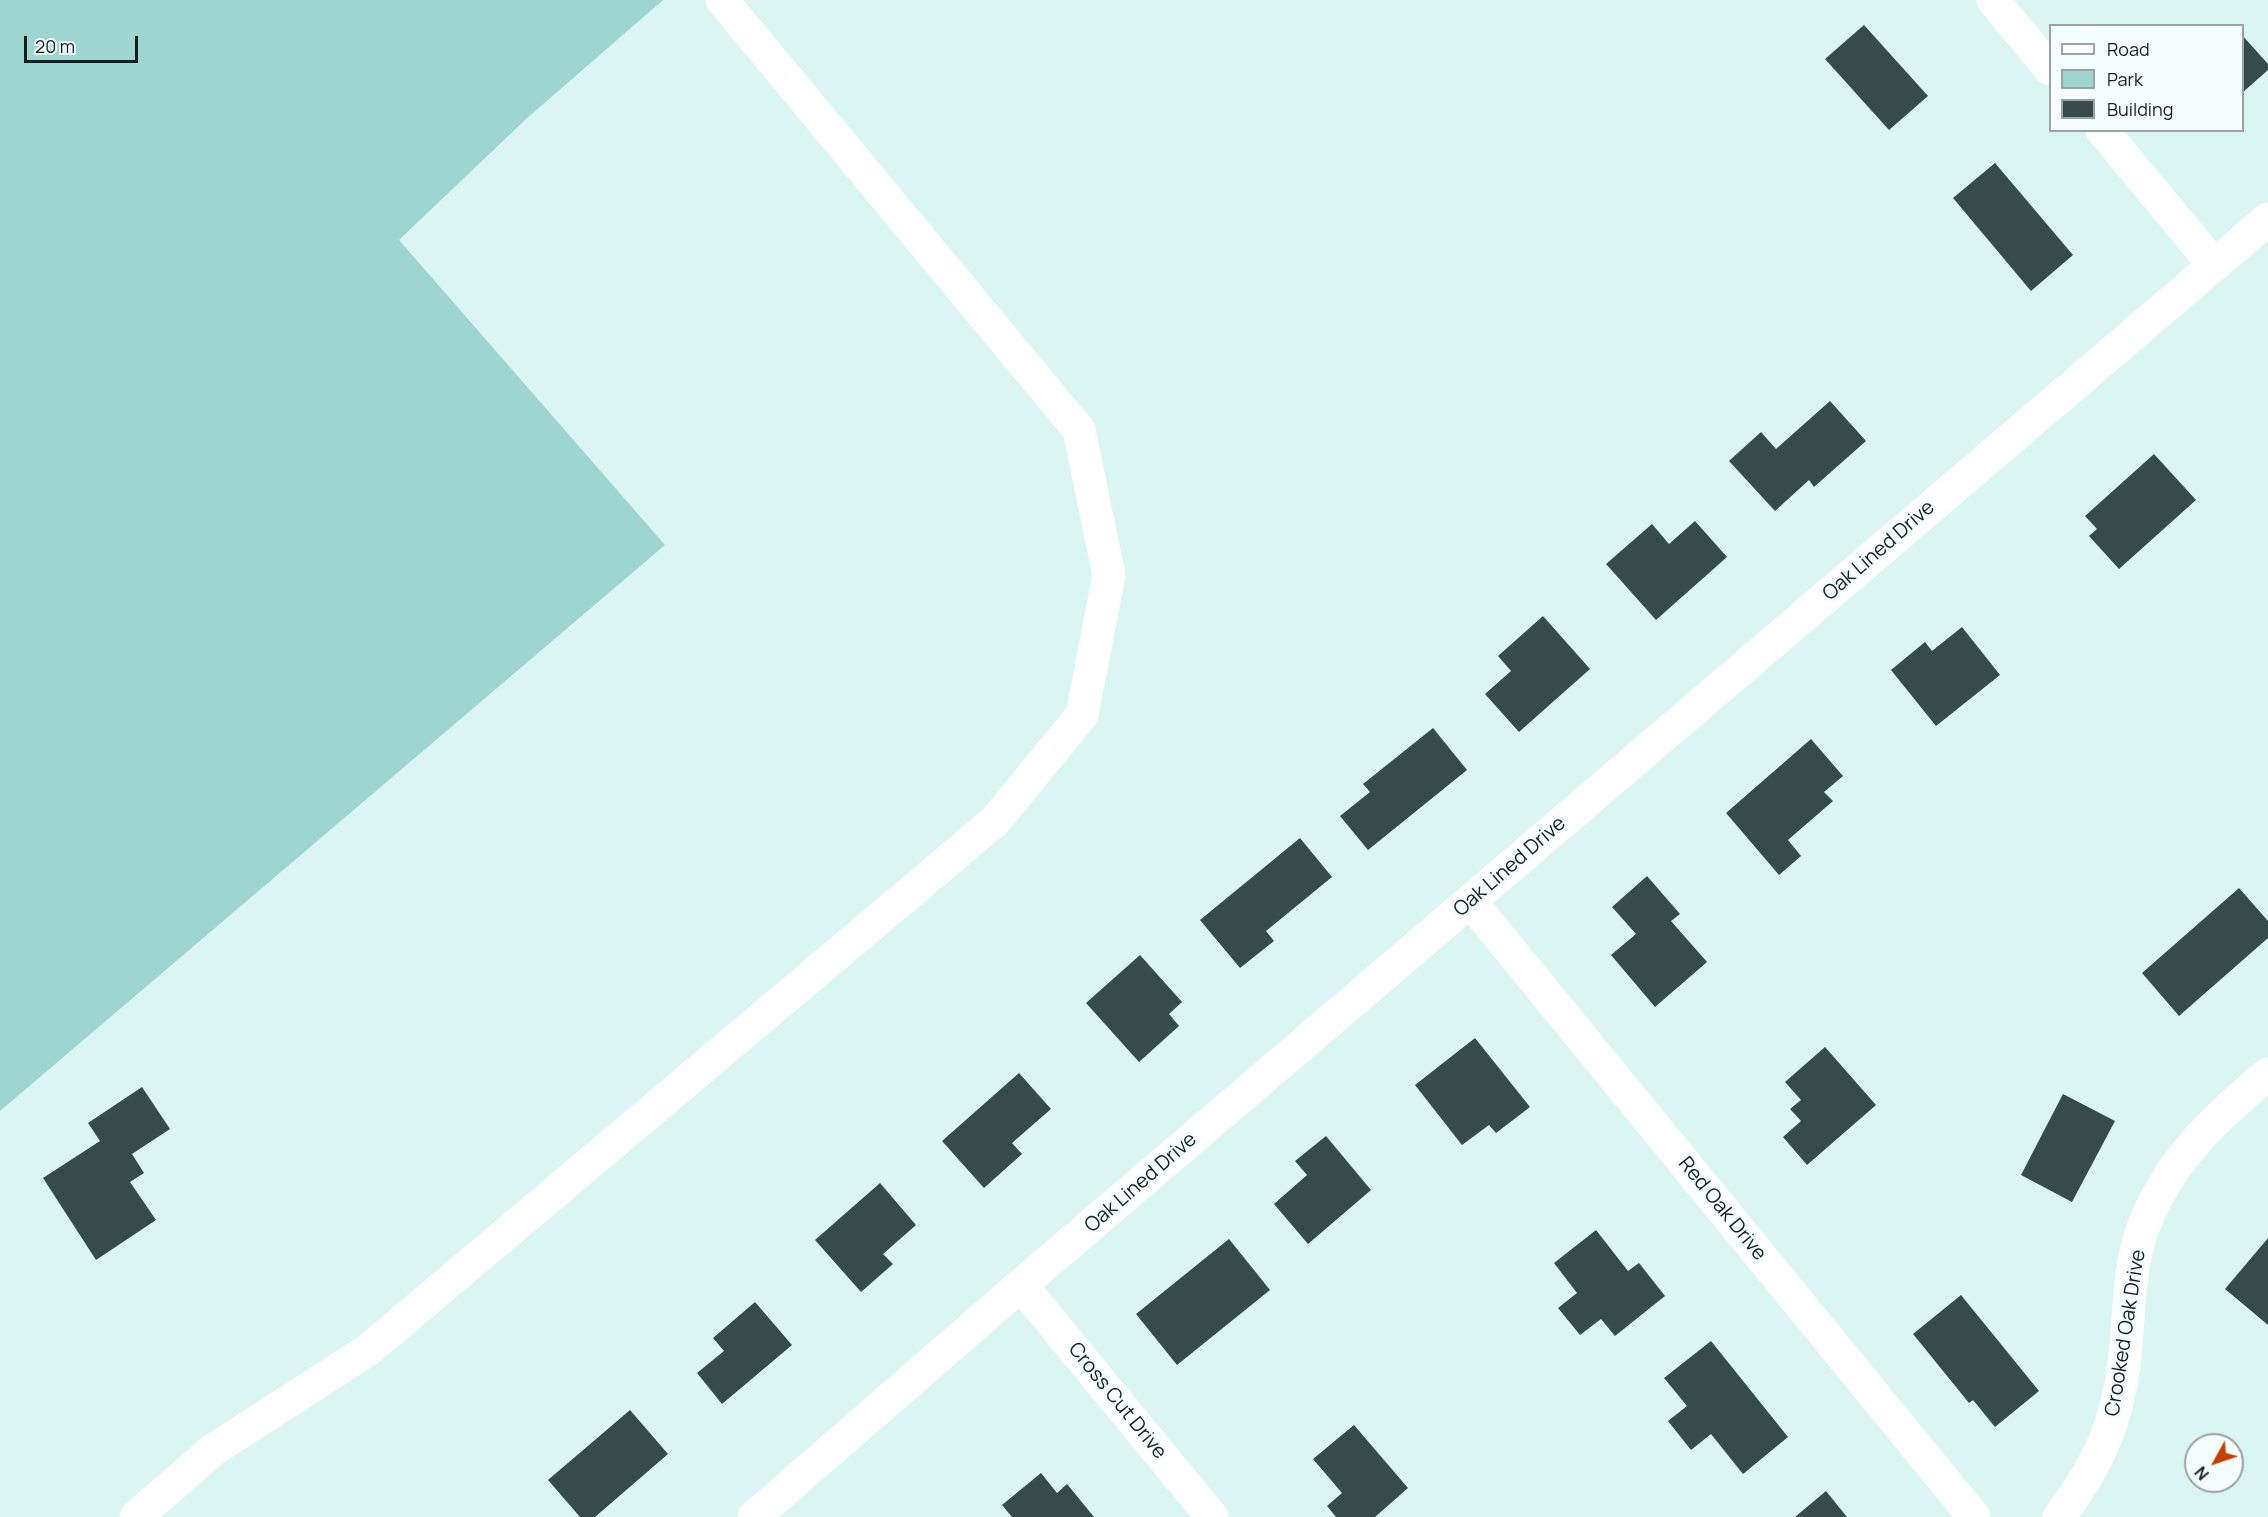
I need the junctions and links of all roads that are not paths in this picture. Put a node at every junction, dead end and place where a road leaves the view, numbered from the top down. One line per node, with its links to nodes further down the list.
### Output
1 (722, 0): 10 (street)
2 (1993, 0): 3 (street)
3 (2049, 68)
4 (2104, 132): 6 (street)
5 (2268, 219): 6 (street, Oak Lined Drive)
6 (2214, 265): 7 (street, Oak Lined Drive)
7 (1470, 901): 9 (street, Oak Lined Drive); 13 (street, Red Oak Drive)
8 (2268, 1074): 14 (street, Crooked Oak Drive)
9 (1021, 1286): 11 (street, Oak Lined Drive); 12 (street, Cross Cut Drive)
10 (136, 1517)
11 (754, 1517)
12 (1212, 1517)
13 (1974, 1517)
14 (2059, 1517)

